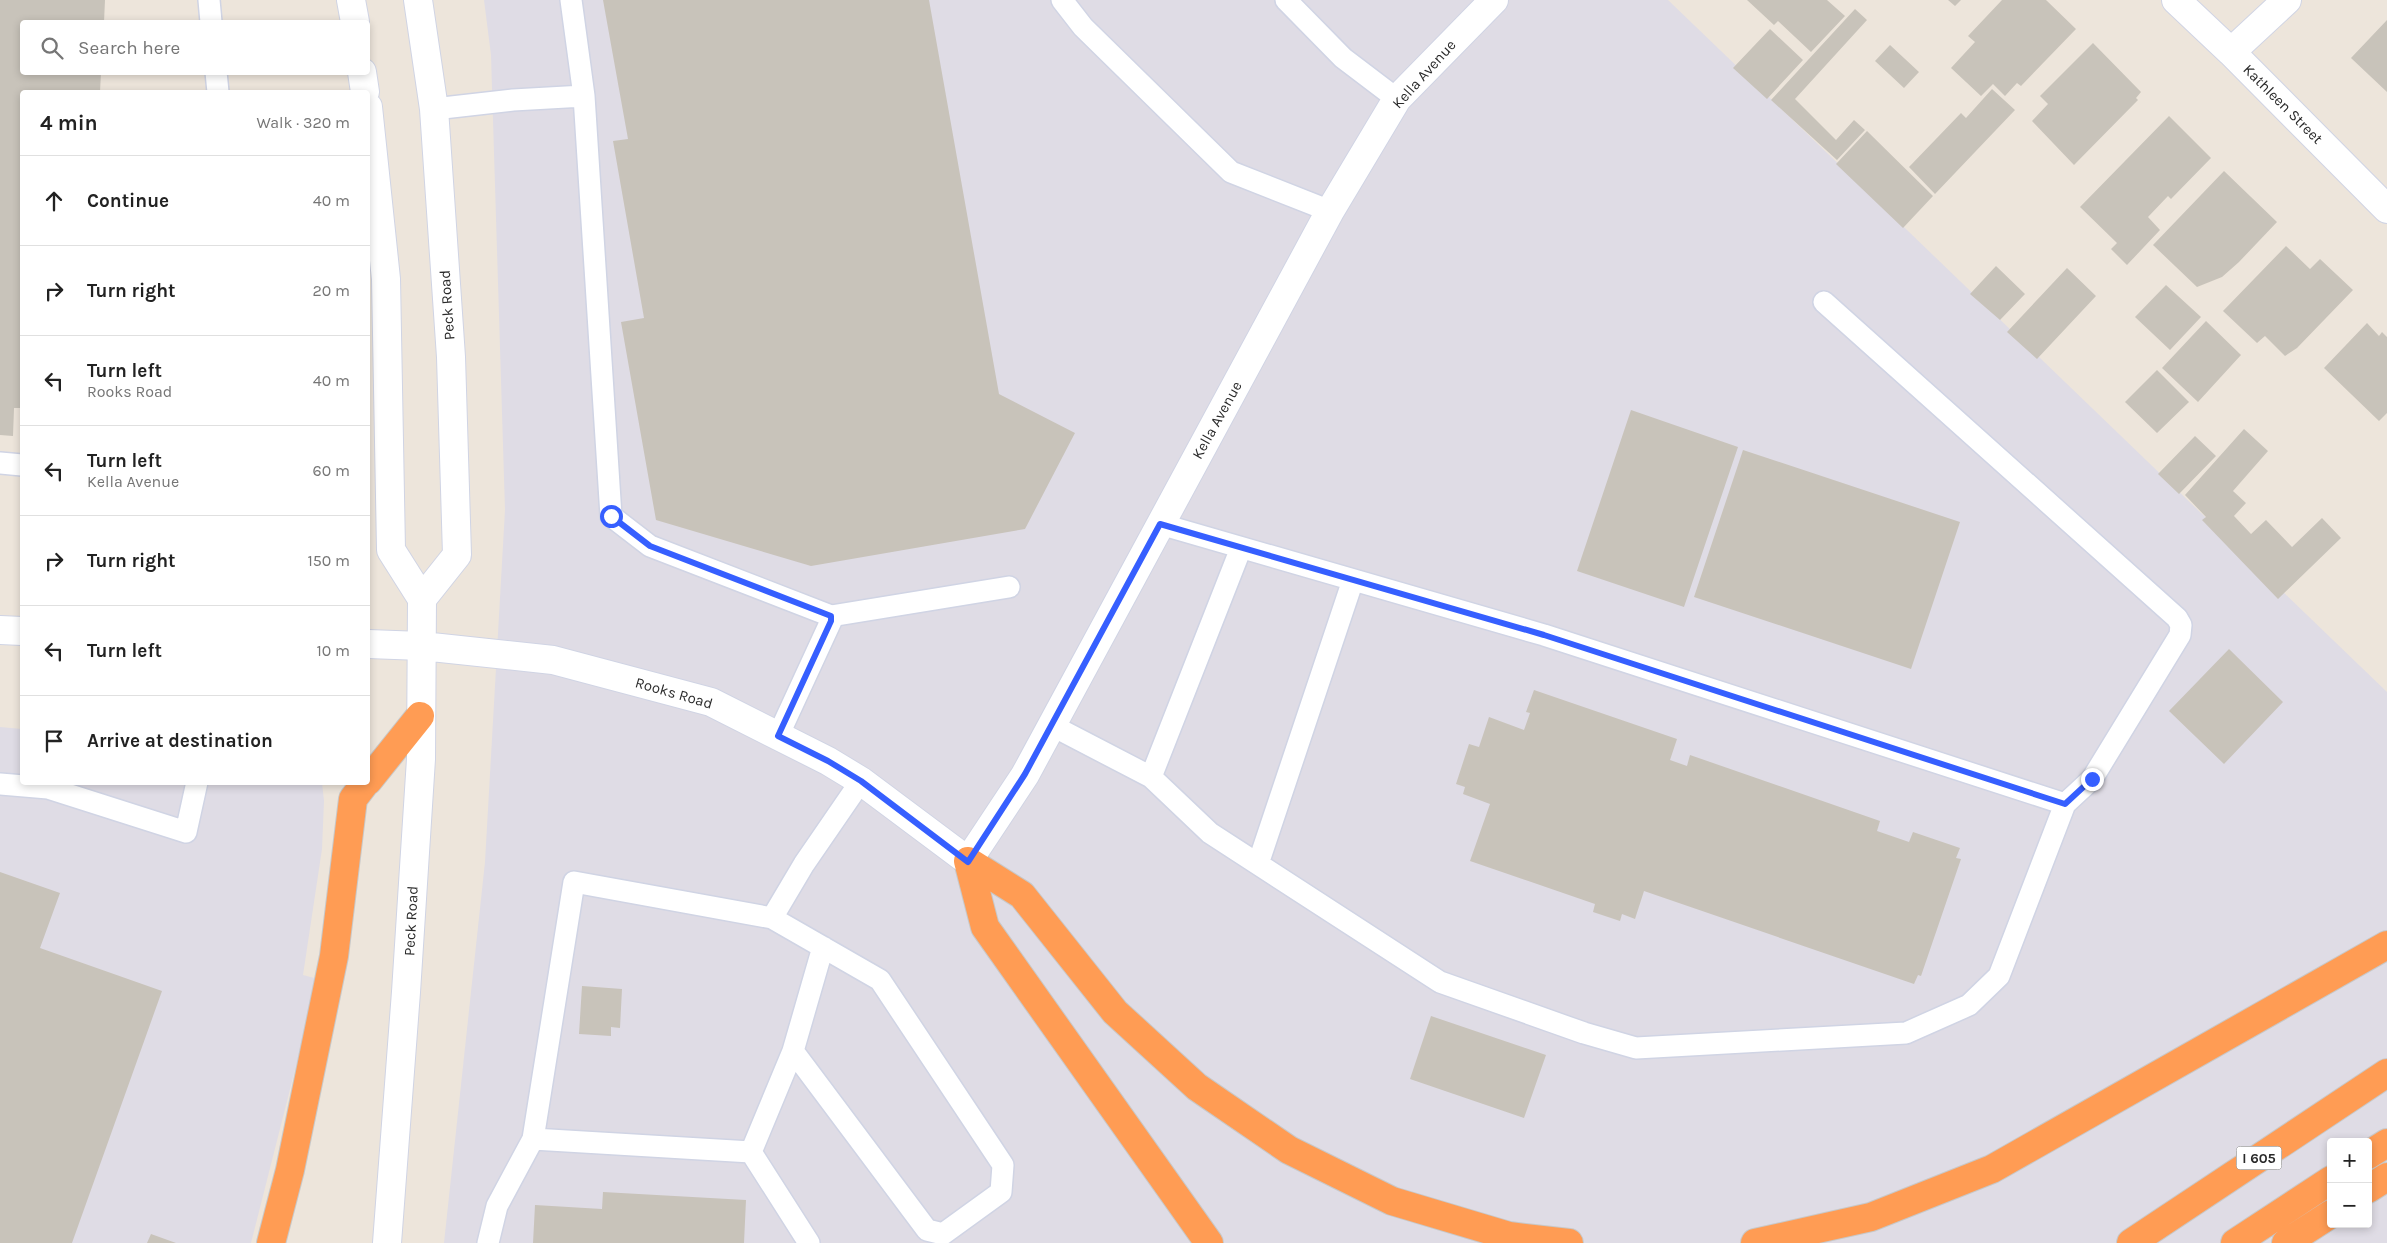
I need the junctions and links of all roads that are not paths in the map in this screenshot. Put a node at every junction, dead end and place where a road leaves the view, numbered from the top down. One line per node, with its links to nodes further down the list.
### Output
1 (209, 0): 10 (lane)
2 (352, 0): 11 (main road)
3 (418, 0): 19 (main road, Peck Road)
4 (571, 0): 17 (lane)
5 (1062, 0): 22 (lane)
6 (1286, 0): 18 (lane)
7 (1494, 0): 18 (main road, Kella Avenue)
8 (2176, 0): 12 (main road, Kathleen Street)
9 (2287, 0): 12 (main road)
10 (211, 20)
11 (355, 20)
12 (2231, 52): 21 (main road, Kathleen Street)
13 (216, 75): 15 (lane)
14 (362, 75): 16 (main road)
15 (218, 90)
16 (365, 90)
17 (584, 96): 19 (lane); 31 (lane)
18 (1397, 99): 22 (main road, Kella Avenue)
19 (434, 109): 30 (main road, Peck Road)
20 (370, 126): 30 (main road)
21 (2387, 209)
22 (1330, 211): 26 (main road, Kella Avenue)
23 (1824, 302): 45 (lane)
24 (0, 463): 25 (lane)
25 (20, 465)
26 (1160, 524): 27 (lane); 37 (main road, Kella Avenue)
27 (1241, 548): 28 (lane); 39 (lane)
28 (1353, 580): 45 (lane); 47 (lane)
29 (1009, 587): 31 (lane)
30 (422, 599): 35 (main road, Peck Road)
31 (831, 616): 38 (lane)
32 (0, 630): 33 (main road)
33 (20, 631)
34 (370, 644): 35 (main road, Rooks Road)
35 (422, 646): 36 (main road, Peck Road); 38 (main road, Rooks Road)
36 (420, 716): 40 (highway); 62 (main road, Peck Road)
37 (1051, 725): 39 (lane); 46 (main road, Kella Avenue)
38 (778, 736): 41 (main road, Rooks Road)
39 (1151, 777): 47 (lane)
40 (370, 778)
41 (861, 781): 46 (main road, Rooks Road); 48 (lane)
42 (0, 784): 43 (lane)
43 (196, 785)
44 (365, 785): 61 (highway)
45 (2065, 804): 47 (lane)
46 (968, 862): 65 (highway); 66 (highway)
47 (1258, 864)
48 (772, 918): 50 (lane); 53 (lane)
49 (2387, 945): 67 (highway)
50 (823, 947): 51 (lane); 51 (lane)
51 (793, 1051): 55 (lane)
52 (2387, 1073): 68 (highway, I 605)
53 (533, 1139): 55 (lane); 63 (lane)
54 (2387, 1143): 56 (highway)
55 (752, 1152): 64 (lane)
56 (2372, 1152)
57 (2387, 1177): 59 (highway)
58 (2327, 1183): 69 (highway)
59 (2372, 1186)
60 (2327, 1217): 70 (highway)
61 (271, 1243)
62 (387, 1243)
63 (488, 1243)
64 (809, 1243)
65 (1209, 1243)
66 (1569, 1243)
67 (1755, 1243)
68 (2130, 1243)
69 (2235, 1243)
70 (2286, 1243)

